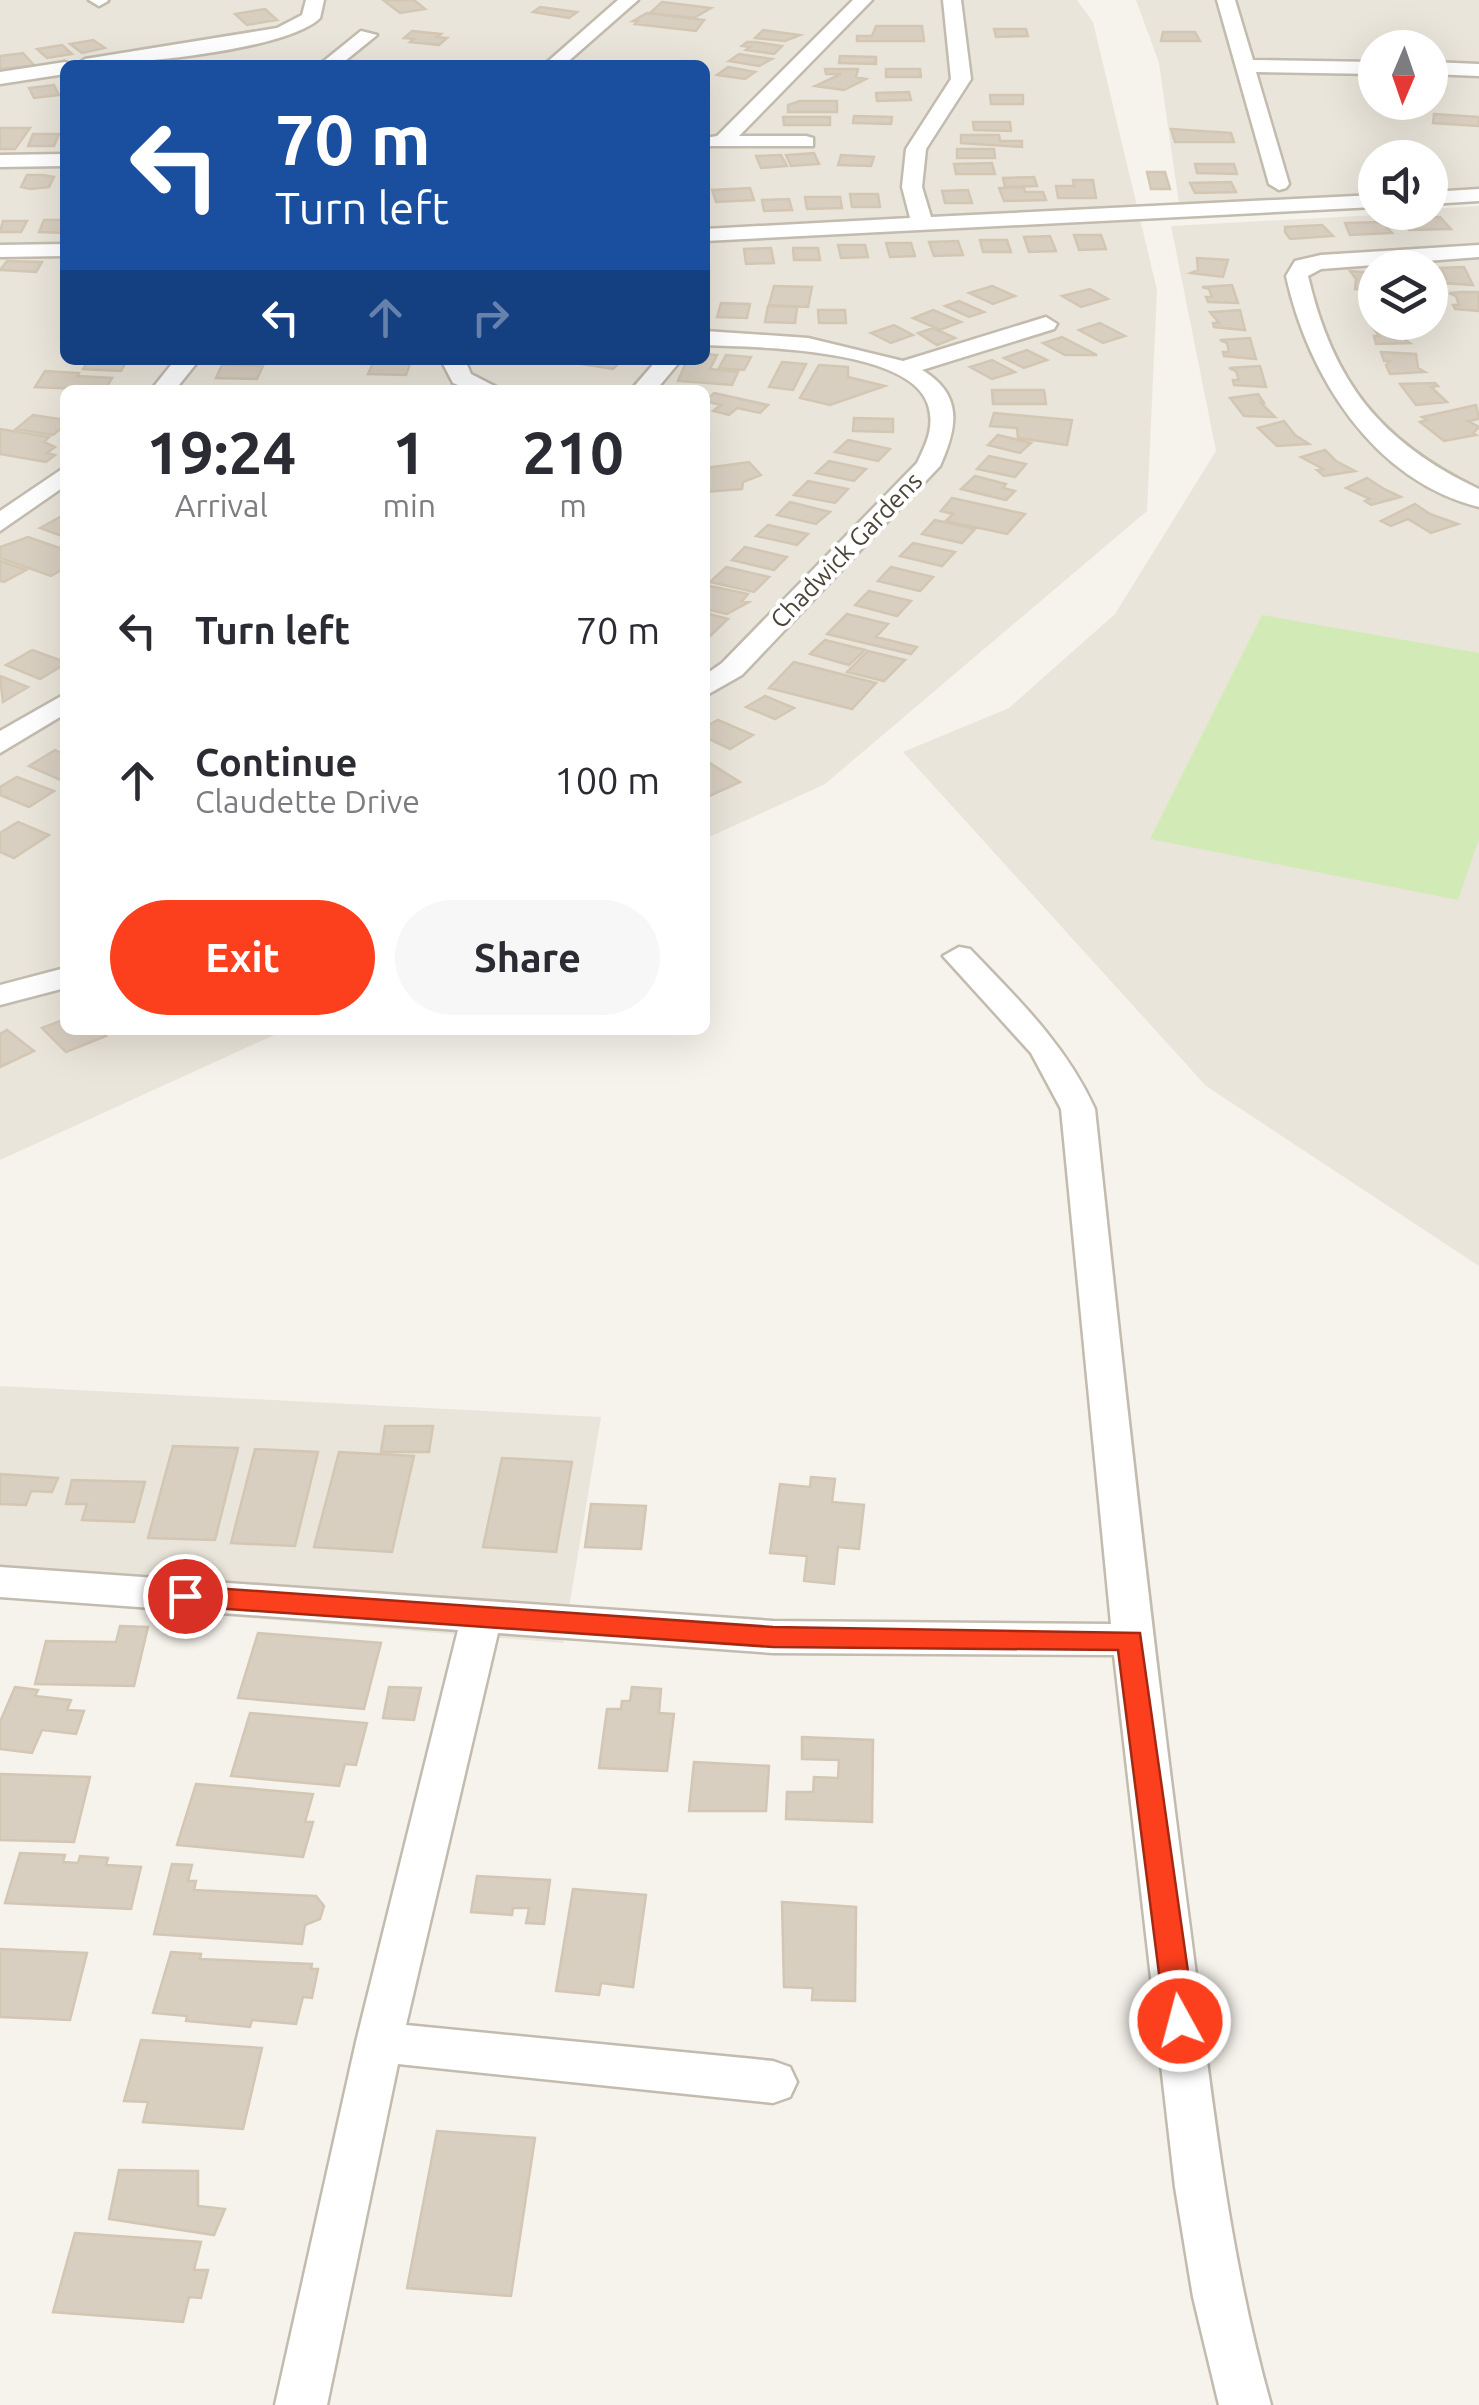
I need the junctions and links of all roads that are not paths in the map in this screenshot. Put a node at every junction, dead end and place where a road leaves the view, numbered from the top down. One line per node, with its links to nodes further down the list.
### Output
1 (315, 0): 7 (street)
2 (630, 0): 11 (street)
3 (863, 0): 18 (street)
4 (952, 0): 26 (street)
5 (1226, 0): 12 (street)
6 (368, 35): 10 (street)
7 (188, 50): 8 (street); 9 (street)
8 (119, 60)
9 (201, 60)
10 (335, 60)
11 (558, 60)
12 (1248, 66): 13 (street); 22 (street)
13 (1358, 68)
14 (60, 69): 17 (street)
15 (1448, 69): 16 (street)
16 (1479, 70)
17 (0, 78)
18 (714, 142): 19 (street)
19 (806, 142)
20 (60, 160): 21 (street)
21 (0, 161)
22 (1279, 184)
23 (1479, 195): 24 (street)
24 (1448, 197)
25 (1358, 203): 26 (street)
26 (923, 225): 27 (street)
27 (710, 235)
28 (60, 250): 29 (street)
29 (0, 251)
30 (1479, 251): 41 (street)
31 (1046, 324): 36 (street)
32 (710, 338): 36 (street)
33 (183, 365): 37 (street)
34 (456, 365): 38 (street)
35 (665, 365): 39 (street)
36 (907, 367): 43 (street, Chadwick Gardens)
37 (168, 385)
38 (478, 385)
39 (647, 385)
40 (60, 478): 42 (street)
41 (1479, 499)
42 (0, 523)
43 (710, 684)
44 (60, 705): 45 (street)
45 (0, 744)
46 (959, 956): 51 (street)
47 (60, 979): 48 (street)
48 (0, 996)
49 (0, 1582): 50 (street)
50 (481, 1618): 51 (street); 52 (street)
51 (1130, 1640): 55 (street)
52 (379, 2042): 53 (street); 54 (street)
53 (772, 2082)
54 (301, 2405)
55 (1245, 2405)

